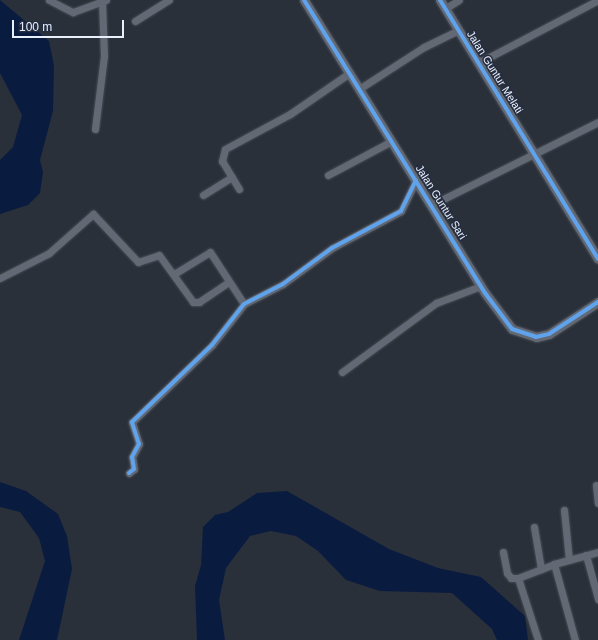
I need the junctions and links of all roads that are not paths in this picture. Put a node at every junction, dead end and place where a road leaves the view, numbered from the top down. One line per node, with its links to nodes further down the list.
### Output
1 (49, 0): 7 (street)
2 (169, 0): 9 (street)
3 (304, 0): 12 (street, Jalan Guntur Sari)
4 (440, 0): 8 (street, Jalan Guntur Melati)
5 (459, 0): 8 (street)
6 (598, 0): 11 (street)
7 (104, 1): 15 (street)
8 (446, 8): 10 (street, Jalan Guntur Melati)
9 (135, 21)
10 (459, 30): 11 (street, Jalan Guntur Melati); 13 (street)
11 (480, 62): 17 (street, Jalan Guntur Melati)
12 (348, 74): 13 (street, Jalan Guntur Sari); 19 (street)
13 (359, 89): 16 (street, Jalan Guntur Sari)
14 (598, 122): 17 (street)
15 (95, 129)
16 (392, 141): 18 (street); 20 (street, Jalan Guntur Sari)
17 (535, 154): 23 (street); 24 (street, Jalan Guntur Melati)
18 (328, 175)
19 (232, 177): 21 (street); 22 (street)
20 (416, 180): 23 (street, Jalan Guntur Sari); 30 (street)
21 (239, 189)
22 (203, 195)
23 (432, 205): 28 (street, Jalan Guntur Sari)
24 (598, 259)
25 (174, 274): 26 (street); 27 (street); 27 (street)
26 (0, 278)
27 (229, 282): 30 (street)
28 (481, 286): 29 (street, Jalan Guntur Sari); 31 (street)
29 (598, 302)
30 (244, 304): 32 (street)
31 (342, 372)
32 (129, 473)
33 (596, 485): 34 (street)
34 (598, 502)
35 (564, 510): 40 (street)
36 (534, 527): 42 (street)
37 (503, 552): 43 (street)
38 (598, 552): 39 (street)
39 (586, 555): 40 (street); 44 (street)
40 (569, 560): 41 (street)
41 (554, 564): 42 (street); 46 (street)
42 (541, 569): 43 (street)
43 (518, 578): 45 (street)
44 (598, 599)
45 (538, 640)
46 (575, 640)

